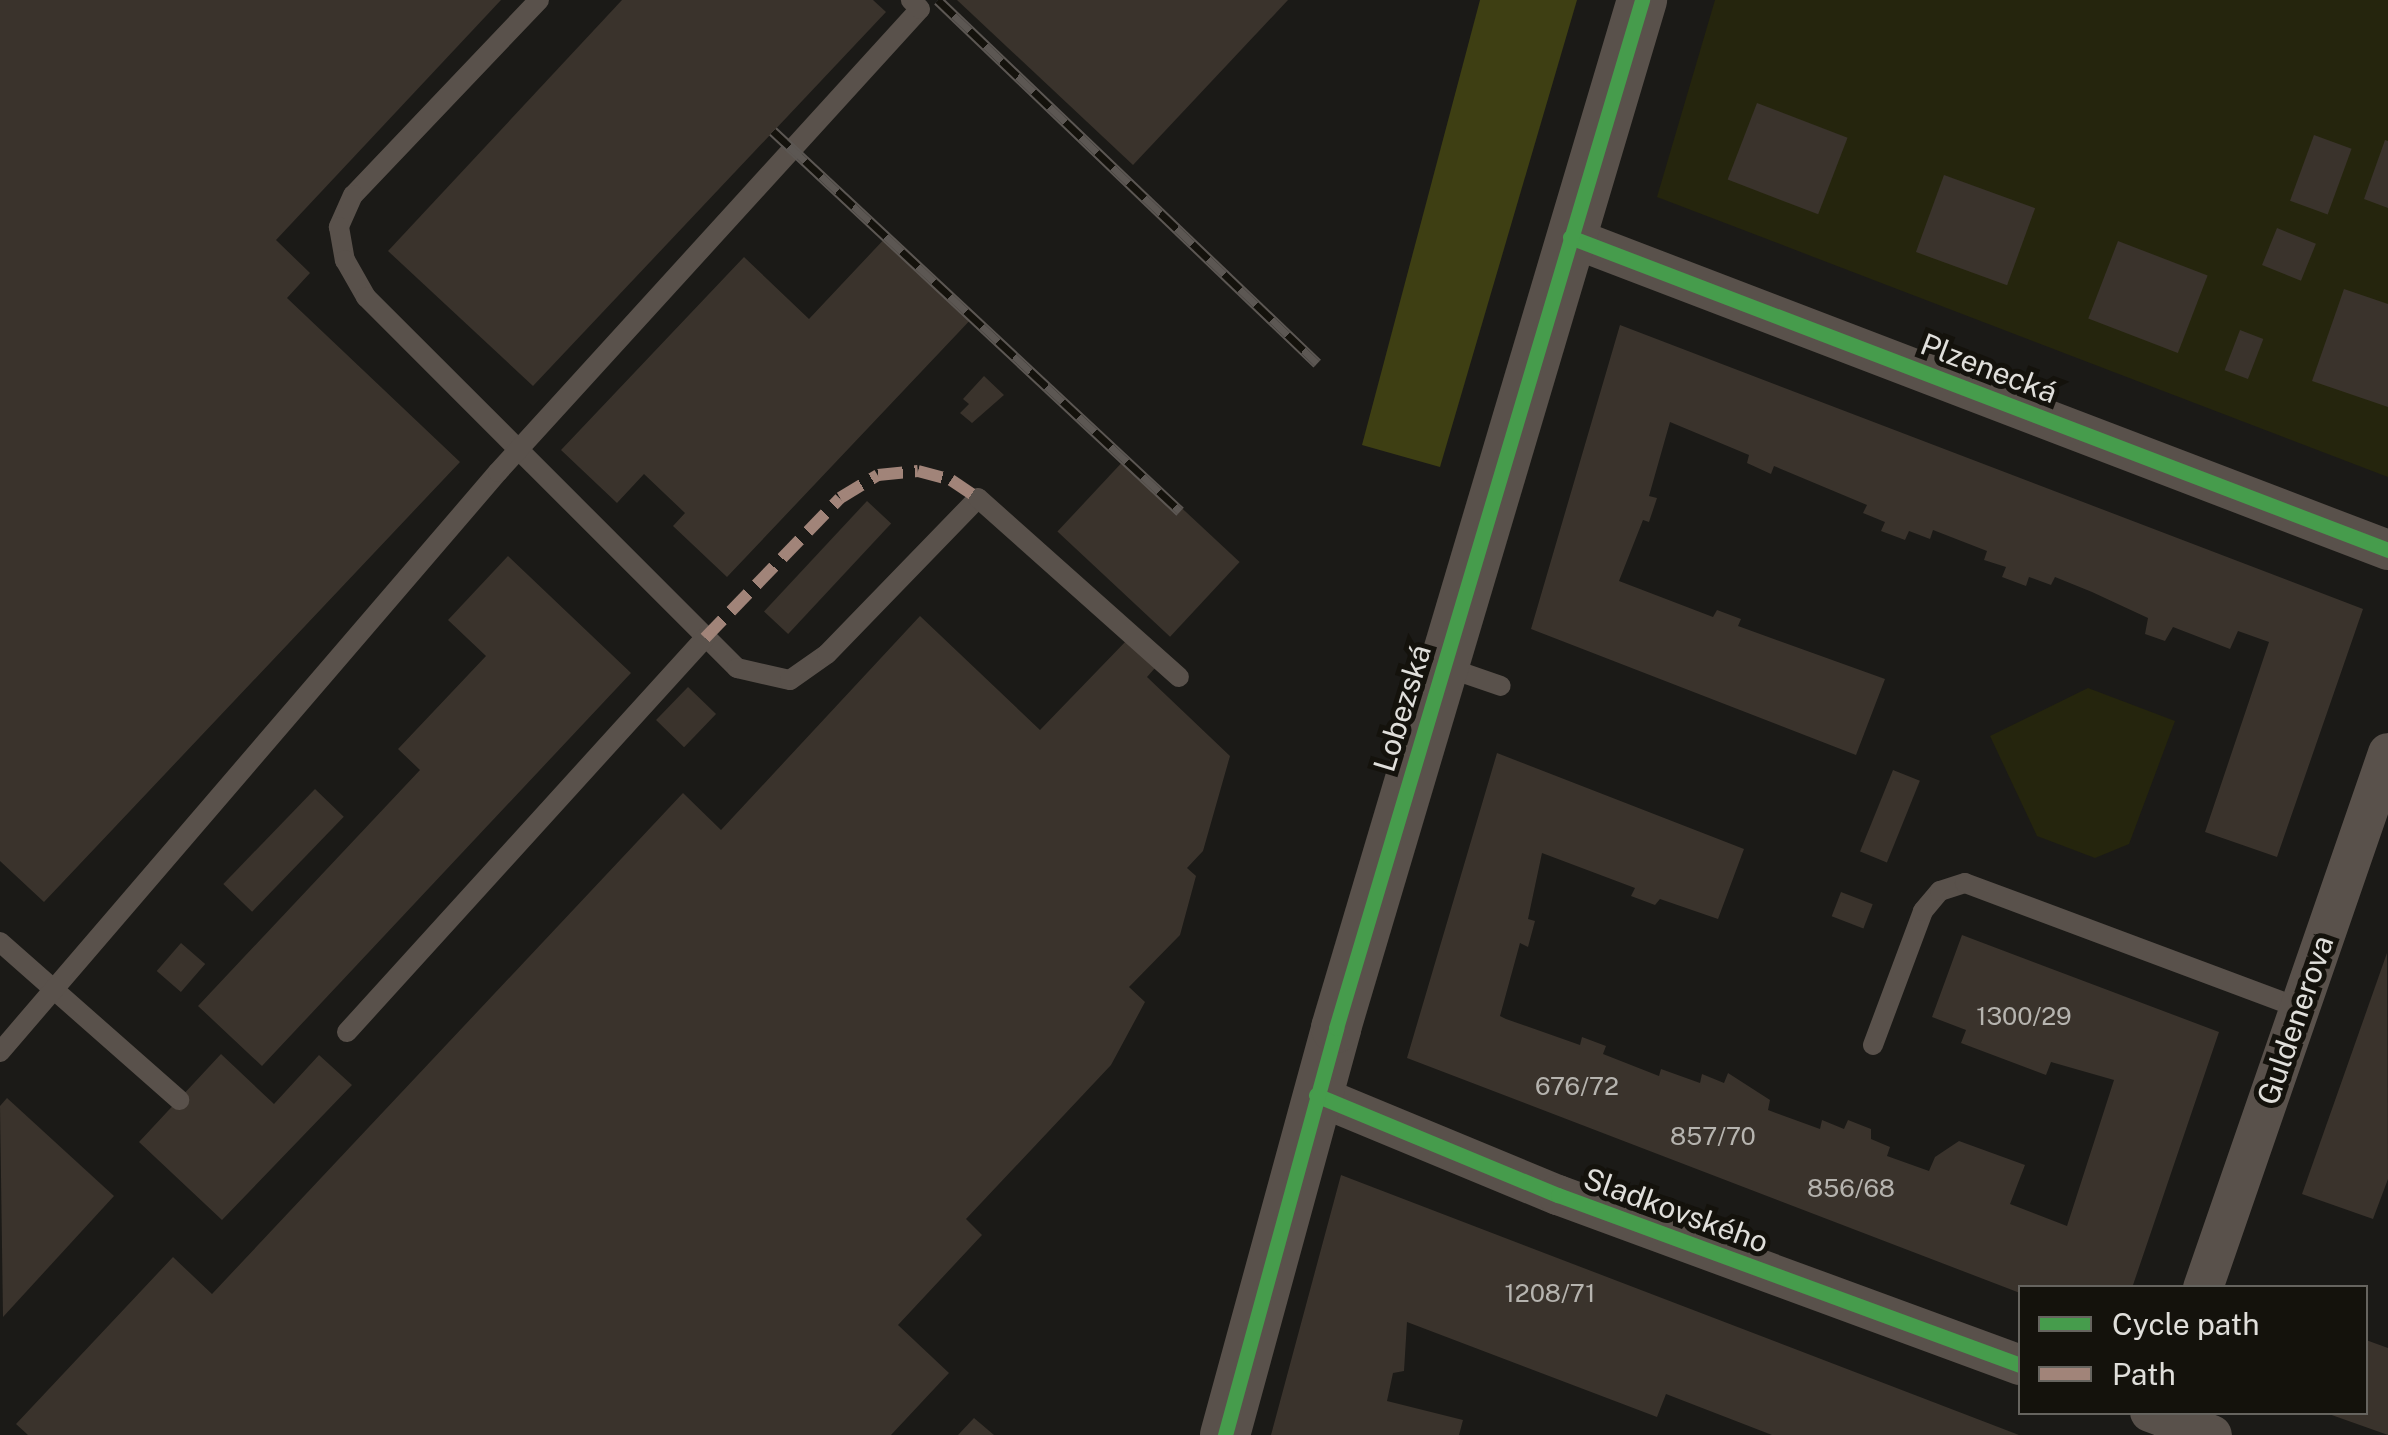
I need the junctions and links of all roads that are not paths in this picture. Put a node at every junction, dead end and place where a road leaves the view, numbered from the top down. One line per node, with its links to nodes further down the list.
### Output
1 (538, 0): 5 (lane)
2 (911, 0): 5 (lane)
3 (1642, 0): 4 (street, Lobezská)
4 (1570, 237): 6 (street, Plzenecká); 8 (street, Lobezská)
5 (518, 451): 7 (lane); 13 (lane)
6 (2388, 550)
7 (705, 638): 9 (lane); 15 (lane)
8 (1442, 666): 10 (lane); 18 (street, Lobezská)
9 (1179, 677)
10 (1501, 686)
11 (2388, 753): 14 (street, Guldenerova)
12 (0, 942): 13 (lane)
13 (56, 992): 17 (lane); 19 (lane)
14 (2299, 1008): 16 (lane); 20 (street, Guldenerova)
15 (347, 1032)
16 (1874, 1045)
17 (0, 1052)
18 (1316, 1095): 21 (street, Sladkovského); 23 (street, Lobezská)
19 (178, 1100)
20 (2204, 1285)
21 (2018, 1365)
22 (2156, 1419): 24 (street)
23 (1225, 1435)
24 (2212, 1435)

